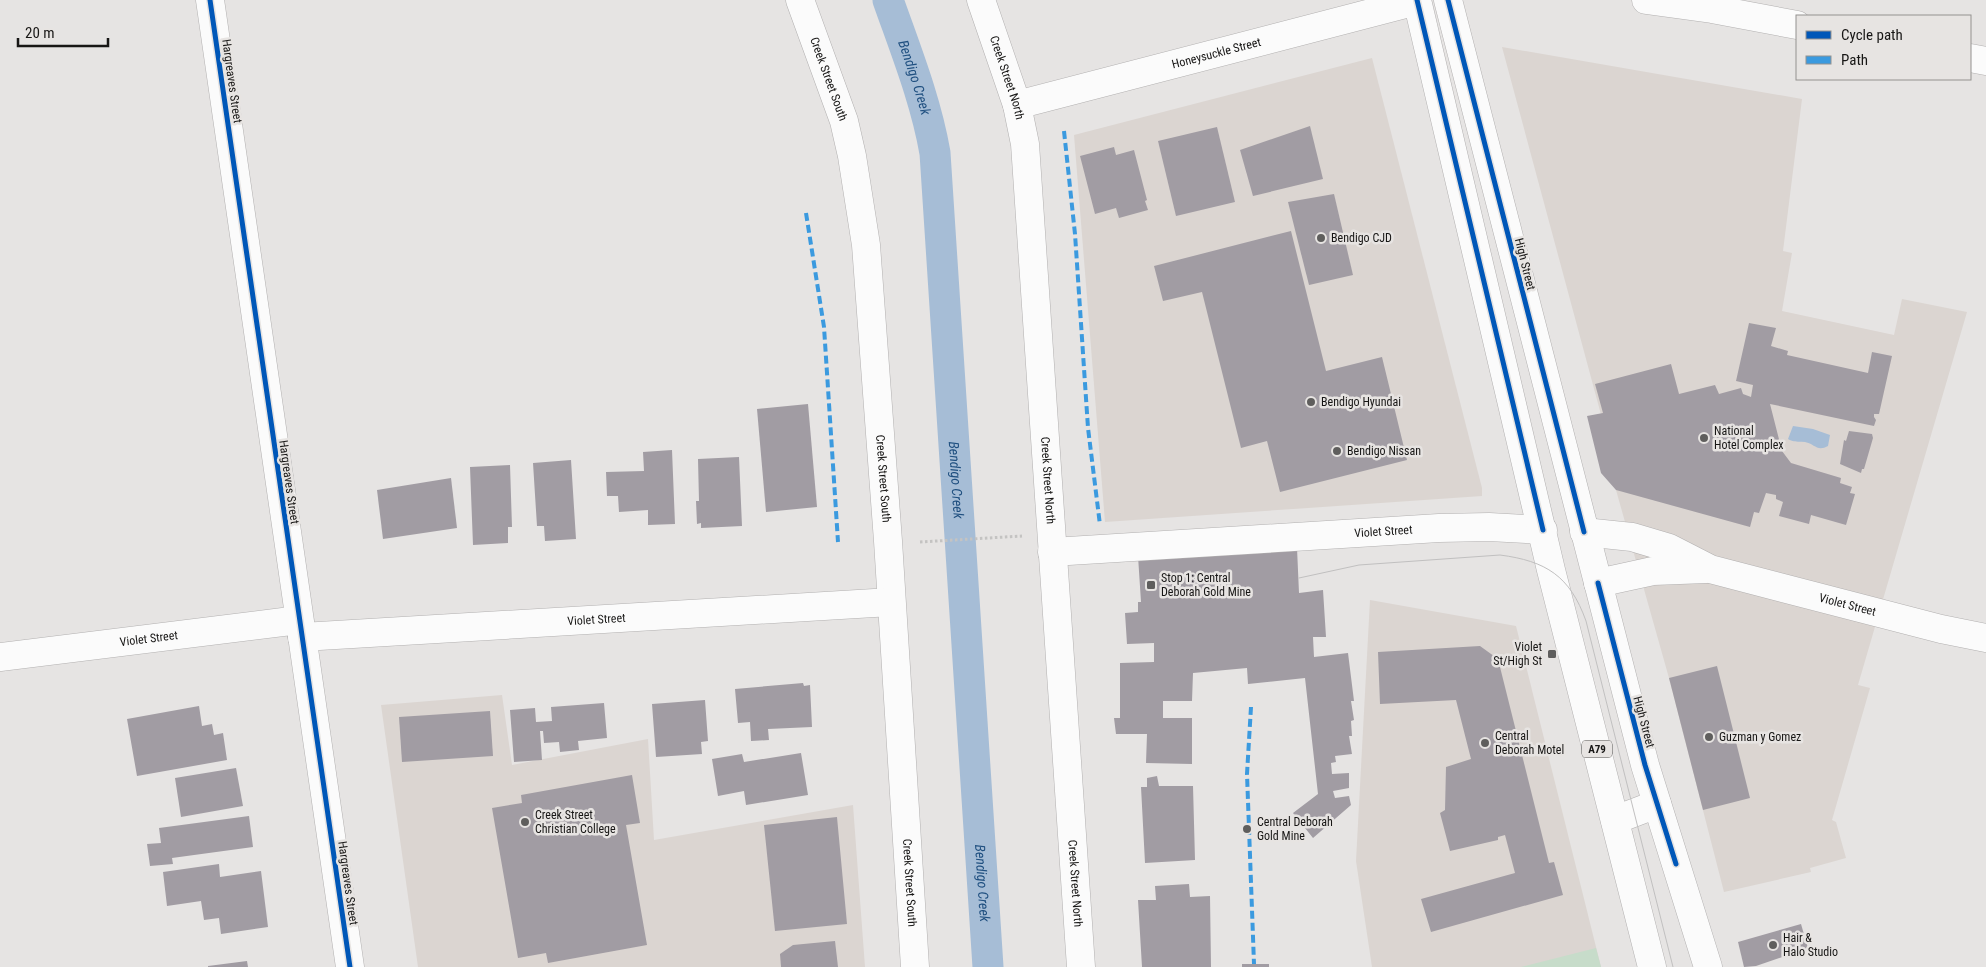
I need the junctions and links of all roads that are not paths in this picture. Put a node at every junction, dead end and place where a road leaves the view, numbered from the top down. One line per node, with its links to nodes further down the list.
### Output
1 (210, 0): 18 (main road, Hargreaves Street)
2 (800, 0): 17 (main road, Creek Street South)
3 (981, 0): 10 (main road, Creek Street North)
4 (1418, 0): 10 (main road, Honeysuckle Street); 11 (main road, A79)
5 (1448, 0): 12 (main road, High Street)
6 (1646, 0): 7 (main road)
7 (1796, 25)
8 (1971, 58): 9 (main road)
9 (1986, 61)
10 (1017, 105): 13 (main road, Creek Street North)
11 (1542, 530): 12 (main road, Violet Street); 13 (main road, Violet Street); 16 (main road, A79)
12 (1584, 532): 14 (main road, Violet Street); 15 (main road, High Street)
13 (1052, 552): 25 (main road, Creek Street North)
14 (1710, 569): 15 (main road, Violet Street); 19 (main road, Violet Street)
15 (1598, 583): 16 (main road, Violet Street); 21 (main road, High Street)
16 (1558, 595): 22 (main road, A79)
17 (890, 602): 18 (main road, Violet Street); 24 (main road, Creek Street South)
18 (300, 629): 20 (main road, Violet Street); 23 (main road, Hargreaves Street)
19 (1986, 638)
20 (0, 657)
21 (1657, 804): 22 (main road); 27 (main road, High Street)
22 (1615, 820): 26 (main road, A79)
23 (350, 967)
24 (915, 967)
25 (1081, 967)
26 (1652, 967)
27 (1708, 967)

